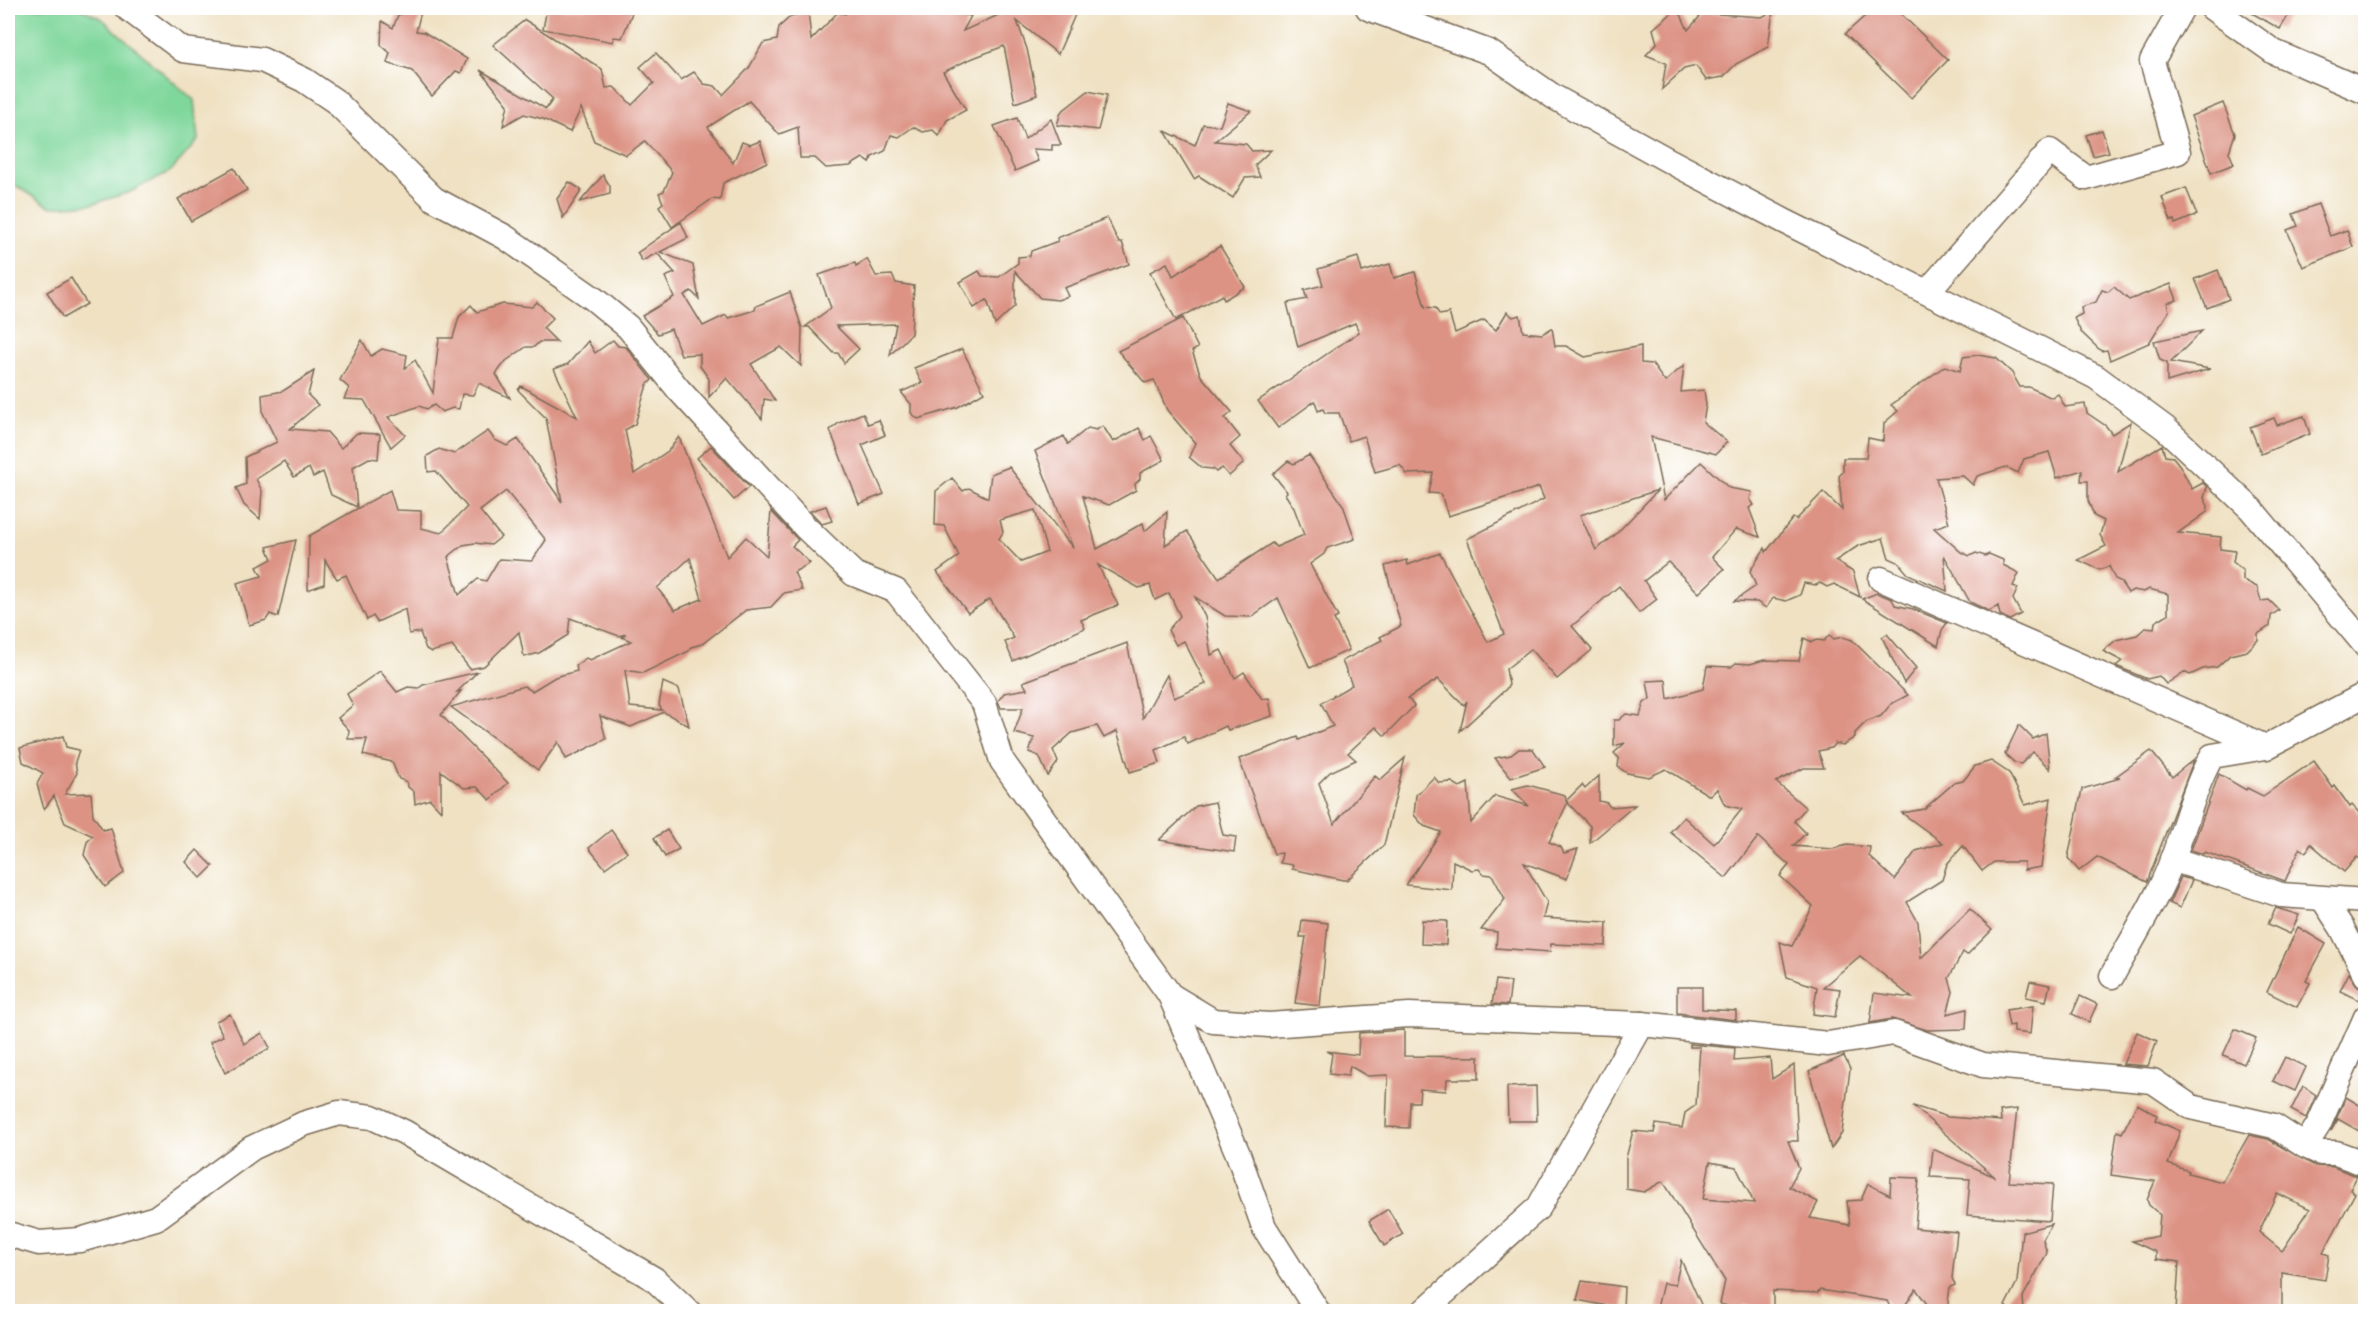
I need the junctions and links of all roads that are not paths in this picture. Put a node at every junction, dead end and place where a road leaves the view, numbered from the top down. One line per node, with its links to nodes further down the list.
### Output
1 (127, 8): 16 (street)
2 (1368, 8): 6 (street)
3 (2182, 8): 6 (street)
4 (2212, 8): 5 (street)
5 (2366, 92)
6 (1927, 292): 8 (street)
7 (1881, 579): 10 (street)
8 (2366, 646)
9 (2366, 694): 10 (street)
10 (2266, 747): 11 (street)
11 (2172, 859): 12 (street); 15 (street)
12 (2323, 899): 13 (street); 14 (street)
13 (2366, 901)
14 (2366, 975)
15 (2112, 976)
16 (1170, 995): 18 (street); 23 (street)
17 (2366, 1017): 19 (street)
18 (1642, 1024): 19 (street); 24 (street)
19 (2305, 1146): 20 (street)
20 (2366, 1164)
21 (8, 1234): 22 (street)
22 (689, 1311)
23 (1317, 1311)
24 (1423, 1311)

